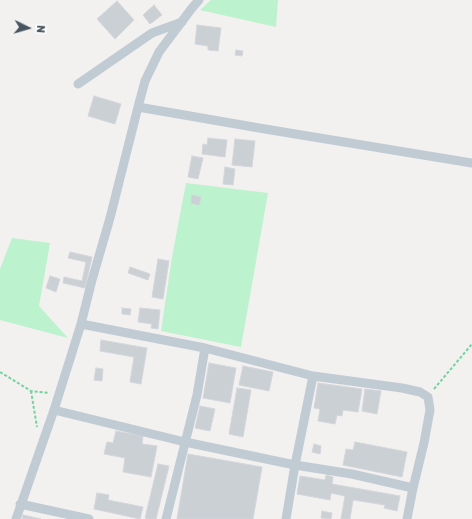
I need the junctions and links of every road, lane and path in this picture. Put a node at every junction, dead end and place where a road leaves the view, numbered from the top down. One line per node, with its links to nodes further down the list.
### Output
1 (199, 0): 2 (street)
2 (182, 22): 3 (street); 4 (street)
3 (78, 84)
4 (138, 107): 5 (street); 6 (street)
5 (472, 163)
6 (80, 324): 8 (street); 12 (street)
7 (472, 344): 13 (path)
8 (205, 348): 10 (street); 16 (street)
9 (0, 372): 11 (path)
10 (313, 376): 13 (street); 17 (street)
11 (31, 391): 12 (path); 15 (path)
12 (59, 394): 14 (street)
13 (428, 397): 18 (street)
14 (54, 410): 16 (street); 19 (street)
15 (37, 428)
16 (185, 442): 17 (street); 22 (street)
17 (295, 465): 18 (street); 23 (street)
18 (413, 488): 24 (street)
19 (20, 504): 20 (street); 21 (street)
20 (16, 519)
21 (89, 519)
22 (166, 519)
23 (286, 519)
24 (407, 519)

